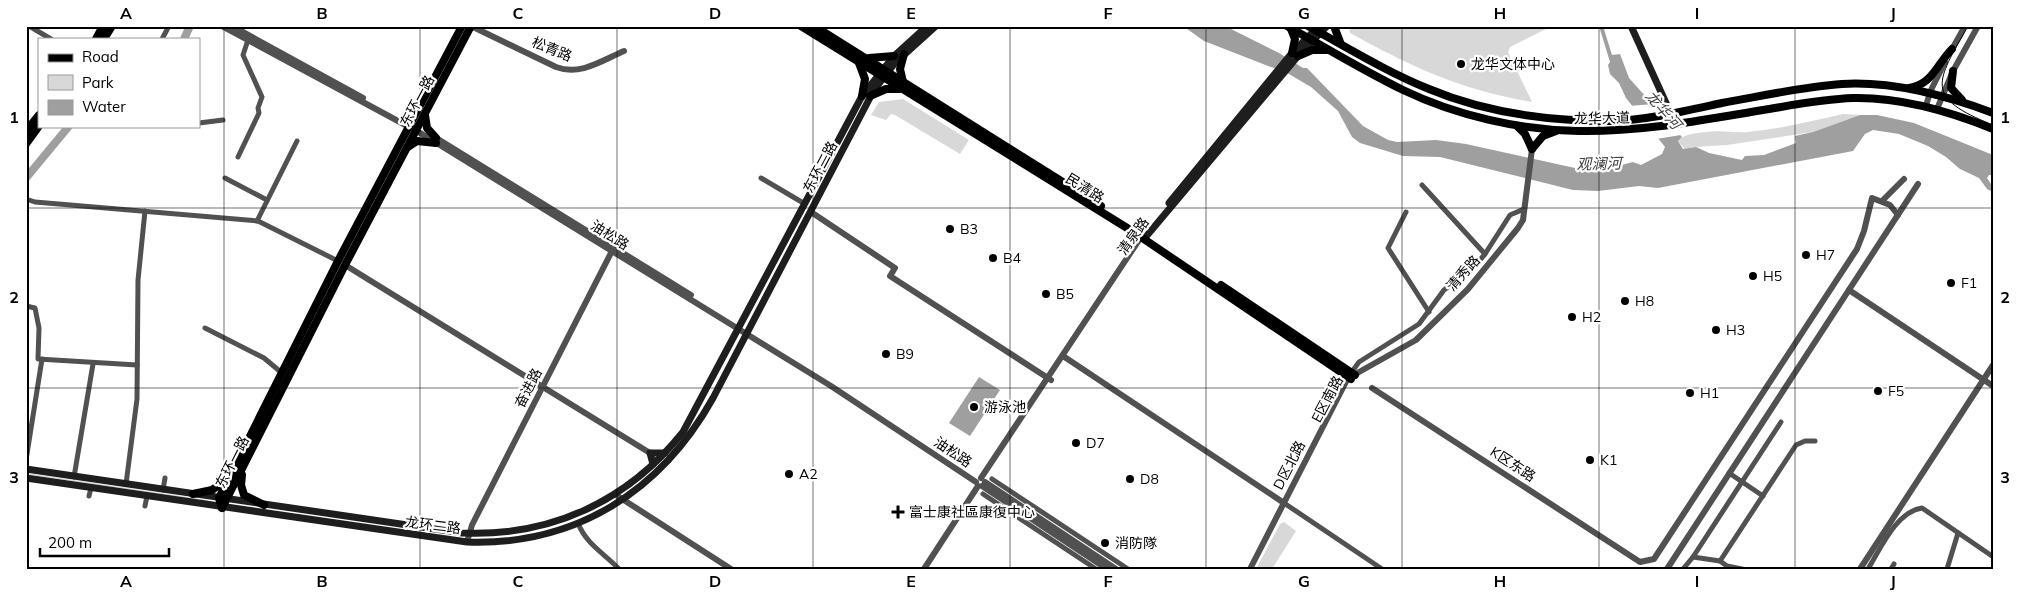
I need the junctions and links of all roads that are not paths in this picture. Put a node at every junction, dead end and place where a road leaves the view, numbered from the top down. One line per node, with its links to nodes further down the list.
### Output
1 (29, 26): 21 (street)
2 (103, 26): 22 (main road)
3 (112, 26): 23 (main road)
4 (169, 26): 24 (street)
5 (222, 26): 26 (street, 油松路)
6 (232, 26): 54 (street, 油松路)
7 (462, 26): 54 (main road, 东环一路)
8 (471, 26): 29 (street, 松青路); 45 (main road, 东环一路)
9 (801, 26): 34 (main road, 民清路)
10 (814, 26): 34 (main road, 民清路)
11 (927, 26): 33 (main road, 东环二路)
12 (936, 26): 31 (main road, 东环二路)
13 (1327, 26): 20 (main road, 清泉路)
14 (1334, 26): 27 (main road)
15 (1631, 26): 47 (main road)
16 (1636, 26): 47 (main road)
17 (1965, 26): 28 (street)
18 (1978, 26): 35 (street)
19 (1288, 27): 25 (main road, 龙华大道); 32 (main road)
20 (1316, 29): 25 (main road, 清泉路); 27 (main road, 龙华大道)
21 (49, 38)
22 (97, 38)
23 (105, 38)
24 (163, 38)
25 (1309, 39): 30 (main road, 龙华大道); 32 (main road, 清泉路)
26 (248, 40): 54 (street, 油松路); 63 (street)
27 (1343, 46): 47 (main road, 龙华大道)
28 (1952, 49): 38 (main road); 39 (street)
29 (624, 51)
30 (1330, 51): 32 (main road); 51 (main road, 龙华大道)
31 (904, 54): 36 (main road, 东环二路); 37 (main road)
32 (1295, 55): 79 (main road, 清泉路)
33 (894, 56): 34 (main road); 36 (main road, 东环二路)
34 (861, 59): 36 (main road, 民清路); 41 (main road)
35 (1953, 71): 40 (street); 42 (main road)
36 (883, 73): 37 (main road, 民清路); 41 (main road, 东环二路)
37 (902, 85): 41 (main road); 79 (main road, 民清路)
38 (1900, 88): 39 (main road, 龙华大道); 47 (main road, 龙华大道)
39 (1930, 92): 40 (main road, 龙华大道); 43 (street)
40 (1942, 95): 42 (main road, 龙华大道); 44 (street)
41 (866, 96): 72 (main road, 东环二路); 75 (main road, 东环二路)
42 (1970, 105): 46 (main road, 龙华大道)
43 (1926, 106): 44 (main road, 龙华大道); 52 (main road, 龙华大道)
44 (1937, 109): 55 (main road, 龙华大道)
45 (425, 113): 54 (main road, 东环一路); 58 (main road)
46 (1993, 113)
47 (1670, 114): 52 (main road)
48 (38, 116): 57 (main road)
49 (223, 120): 50 (street)
50 (200, 123)
51 (1515, 124): 56 (main road, 龙华大道); 62 (main road)
52 (1676, 125): 56 (main road, 龙华大道)
53 (38, 127): 59 (main road)
54 (413, 127): 58 (street, 油松路); 61 (main road, 东环一路); 82 (main road, 东环一路)
55 (1993, 129)
56 (1558, 130): 62 (main road)
57 (26, 131)
58 (436, 140): 61 (main road); 80 (street, 油松路)
59 (27, 141)
60 (297, 141): 70 (street)
61 (407, 148): 82 (main road, 东环一路)
62 (1532, 149): 73 (street, 清秀路)
63 (238, 157)
64 (225, 178): 70 (street)
65 (761, 178): 72 (street)
66 (1904, 179): 71 (street)
67 (1918, 184): 77 (street)
68 (1422, 185): 81 (street)
69 (26, 199): 74 (street)
70 (267, 200): 78 (street)
71 (1882, 201): 77 (street); 100 (street, K区东路)
72 (805, 204): 87 (main road, 东环二路)
73 (1524, 209): 81 (street); 95 (street, 清秀路)
74 (145, 211): 78 (street); 92 (street)
75 (811, 212): 88 (main road, 东环二路); 96 (street)
76 (1406, 212): 85 (street)
77 (1898, 215): 83 (street)
78 (257, 221): 82 (street)
79 (1144, 236): 89 (street, 清泉路); 95 (main road, 民清路)
80 (613, 248): 87 (street, 油松路); 98 (street, 奋进路)
81 (1485, 254): 85 (street)
82 (342, 263): 94 (main road, 东环一路); 98 (street); 107 (main road, 东环一路)
83 (1849, 290): 97 (street); 109 (street)
84 (26, 306): 90 (street)
85 (1430, 312): 95 (street)
86 (205, 328): 94 (street)
87 (740, 328): 88 (street, 油松路); 104 (main road, 龙环二路)
88 (747, 332): 115 (street, 油松路); 126 (main road, 龙环二路)
89 (1064, 357): 96 (street, 清泉路); 127 (street)
90 (42, 359): 91 (street); 105 (street)
91 (93, 364): 92 (street); 111 (street)
92 (137, 365): 117 (street)
93 (1993, 365): 97 (street)
94 (282, 372): 110 (main road, 东环一路)
95 (1351, 376): 127 (street, D区北路)
96 (1049, 380): 115 (street, 清泉路)
97 (1983, 380): 99 (street); 151 (street)
98 (543, 386): 103 (street); 133 (street, 奋进路)
99 (1993, 386)
100 (1372, 388)
101 (1781, 422): 116 (street)
102 (1814, 441): 124 (street)
103 (650, 453): 104 (main road); 106 (main road)
104 (664, 453): 106 (main road, 龙环二路)
105 (26, 460)
106 (653, 464): 121 (main road, 龙环二路)
107 (244, 466): 125 (main road, 东环一路); 128 (main road)
108 (26, 469): 111 (main road, 龙环二路)
109 (1729, 473): 116 (street); 148 (street)
110 (231, 474): 120 (main road); 125 (main road, 东环一路)
111 (74, 477): 117 (main road, 龙环二路)
112 (26, 478): 118 (main road, 龙环二路)
113 (165, 478): 119 (street)
114 (992, 479): 144 (street)
115 (980, 482): 138 (street, 清泉路); 142 (street); 143 (street)
116 (1742, 482): 124 (street); 136 (street)
117 (126, 484): 119 (main road, 龙环二路)
118 (91, 488): 122 (street); 123 (main road, 龙环二路)
119 (163, 490): 120 (main road, 龙环二路)
120 (192, 494): 125 (main road, 龙环二路)
121 (616, 495): 126 (street); 133 (main road, 龙环二路)
122 (89, 496)
123 (147, 496): 129 (street); 130 (main road, 龙环二路)
124 (1763, 496): 137 (street)
125 (223, 499): 128 (main road, 龙环二路); 130 (main road, 东环一路)
126 (623, 500): 131 (main road, 龙环二路); 140 (street)
127 (1285, 504): 145 (street, D区北路); 146 (street); 147 (street)
128 (264, 505): 133 (main road, 龙环二路)
129 (146, 506)
130 (222, 508): 134 (main road, 龙环二路)
131 (578, 523): 134 (main road, 龙环二路); 139 (street)
132 (1958, 533): 135 (street); 152 (street); 153 (street)
133 (468, 534): 134 (street, 奋进路)
134 (467, 542)
135 (1992, 556)
136 (1693, 557): 137 (street); 149 (street)
137 (1720, 561): 150 (street)
138 (928, 567)
139 (619, 569)
140 (731, 569)
141 (1096, 569): 141 (street)
142 (1107, 569)
143 (1116, 569)
144 (1128, 569)
145 (1250, 569)
146 (1254, 569)
147 (1382, 569)
148 (1667, 569)
149 (1683, 569)
150 (1742, 569)
151 (1860, 569)
152 (1868, 569)
153 (1947, 569)

